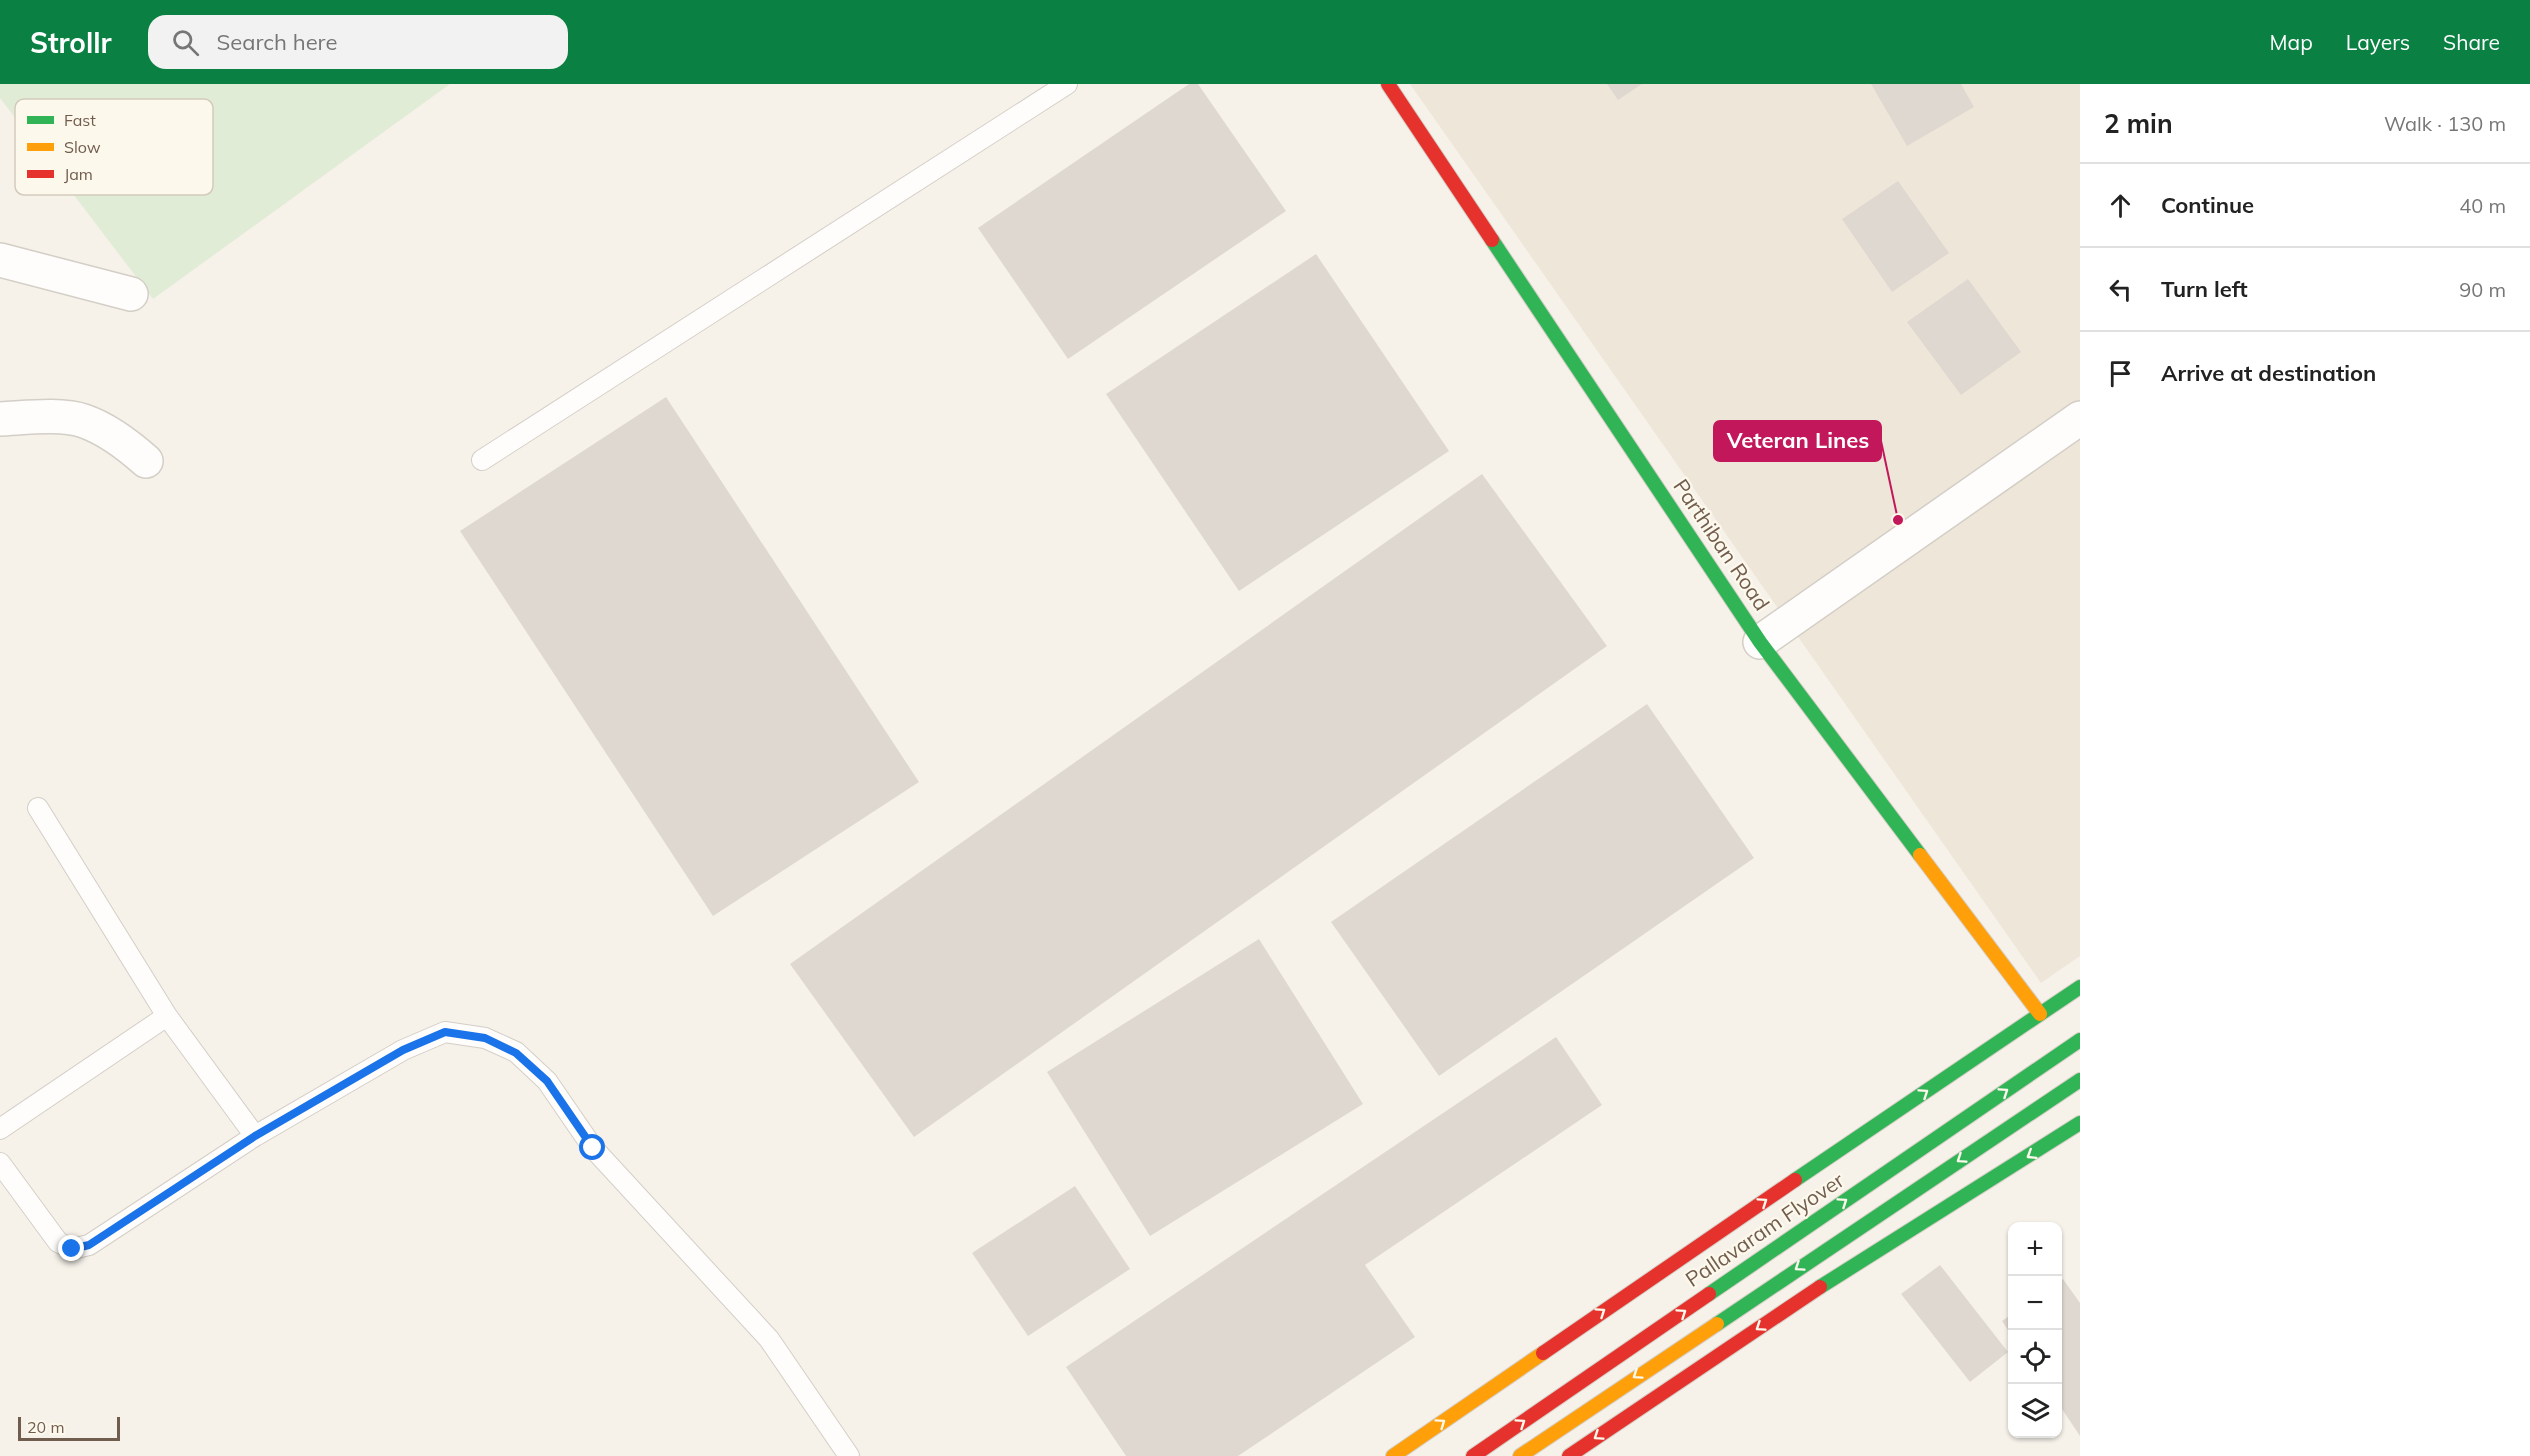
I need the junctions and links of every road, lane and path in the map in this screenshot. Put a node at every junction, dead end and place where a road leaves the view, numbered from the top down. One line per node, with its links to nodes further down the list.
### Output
1 (1067, 84): 7 (lane)
2 (1388, 84): 9 (street, Parthiban Road)
3 (0, 260): 4 (street)
4 (131, 294)
5 (2080, 418): 9 (street)
6 (0, 419): 8 (street)
7 (482, 460)
8 (146, 461)
9 (1760, 642): 12 (street, Parthiban Road)
10 (38, 808): 13 (lane)
11 (2080, 987): 12 (street)
12 (2040, 1014): 21 (street, one-way to 12)
13 (166, 1017): 17 (lane); 18 (lane)
14 (2080, 1040): 22 (street, Pallavaram Flyover, one-way to 14)
15 (2080, 1080): 23 (street, one-way to 23)
16 (2080, 1123): 24 (street, one-way to 24)
17 (0, 1129)
18 (255, 1136): 19 (lane); 20 (lane)
19 (0, 1163)
20 (849, 1456)
21 (1393, 1456)
22 (1473, 1456)
23 (1520, 1456)
24 (1569, 1456)

